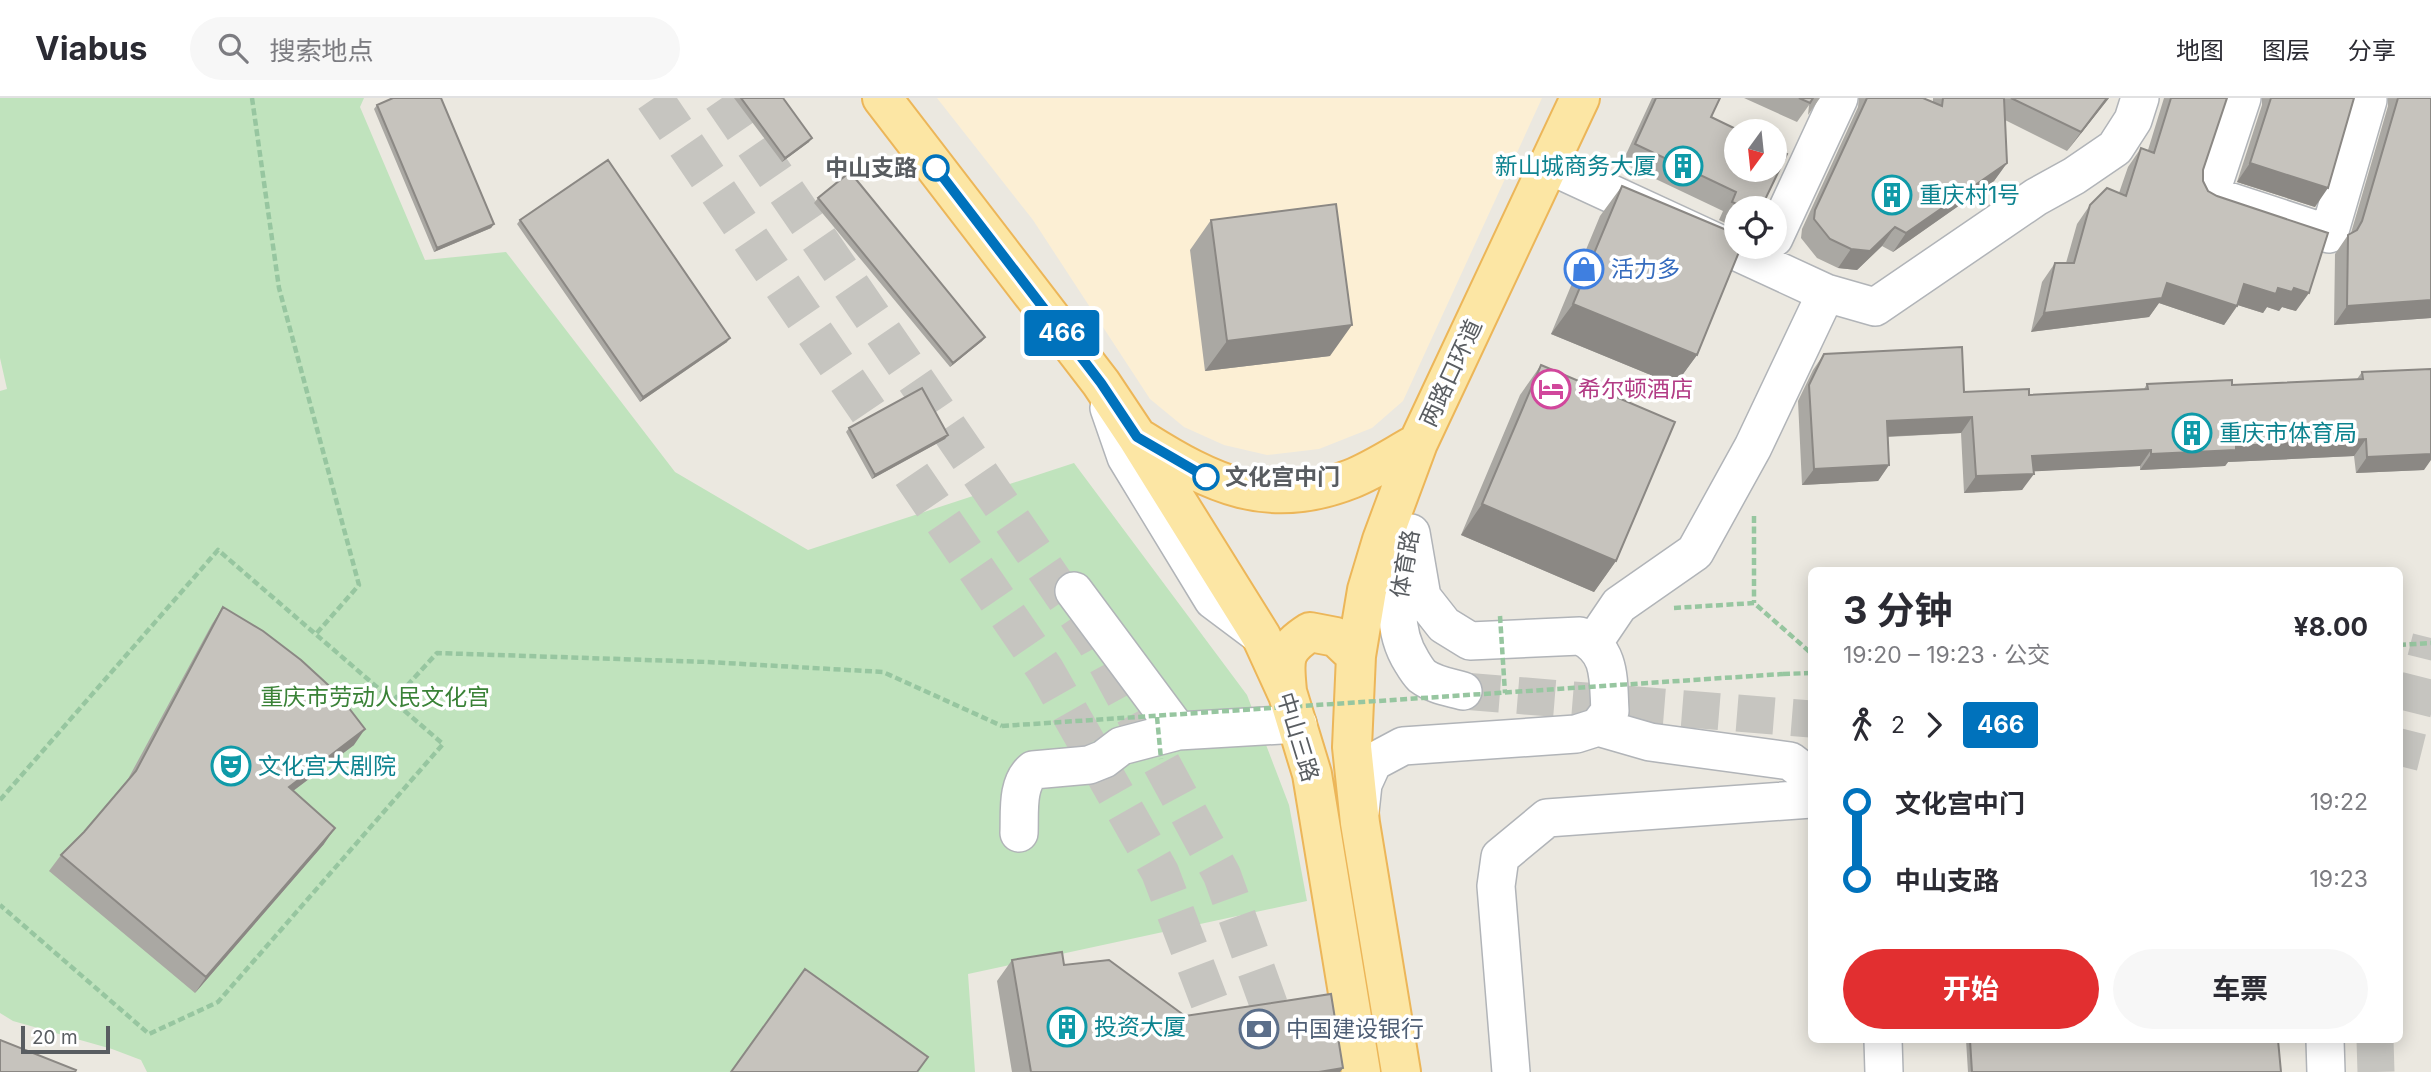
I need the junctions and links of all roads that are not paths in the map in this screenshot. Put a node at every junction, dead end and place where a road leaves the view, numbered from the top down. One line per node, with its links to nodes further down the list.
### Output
1 (883, 98): 12 (main road, 两路口环道)
2 (1580, 98): 7 (main road, 两路口环道)
3 (1839, 98): 8 (street)
4 (2140, 98): 11 (street)
5 (2242, 98): 6 (street)
6 (2368, 100)
7 (1549, 164): 9 (street); 14 (main road, 两路口环道)
8 (1787, 210)
9 (1724, 232)
10 (1782, 259): 11 (street)
11 (1826, 293): 18 (street)
12 (1101, 383): 13 (main road, 两路口环道); 17 (street)
13 (1137, 437): 14 (main road, 两路口环道); 17 (main road, 中山三路)
14 (1418, 443): 15 (street, 体育路); 19 (main road, 中山三路)
15 (1411, 533): 18 (street); 20 (street, 体育路)
16 (1074, 591): 23 (street)
17 (1261, 636): 21 (main road, 中山三路)
18 (1594, 642): 22 (street)
19 (1356, 656): 21 (main road); 26 (main road, 中山三路)
20 (1463, 691)
21 (1293, 710): 23 (street); 30 (main road, 中山三路)
22 (1598, 727): 24 (street); 26 (street)
23 (1165, 736): 27 (street)
24 (1808, 775)
25 (1808, 799): 32 (street)
26 (1359, 820): 31 (main road, 中山三路)
27 (1019, 833)
28 (1883, 1043): 33 (street)
29 (2325, 1043): 34 (street)
30 (1361, 1072)
31 (1401, 1072)
32 (1511, 1072)
33 (1885, 1072)
34 (2326, 1072)

